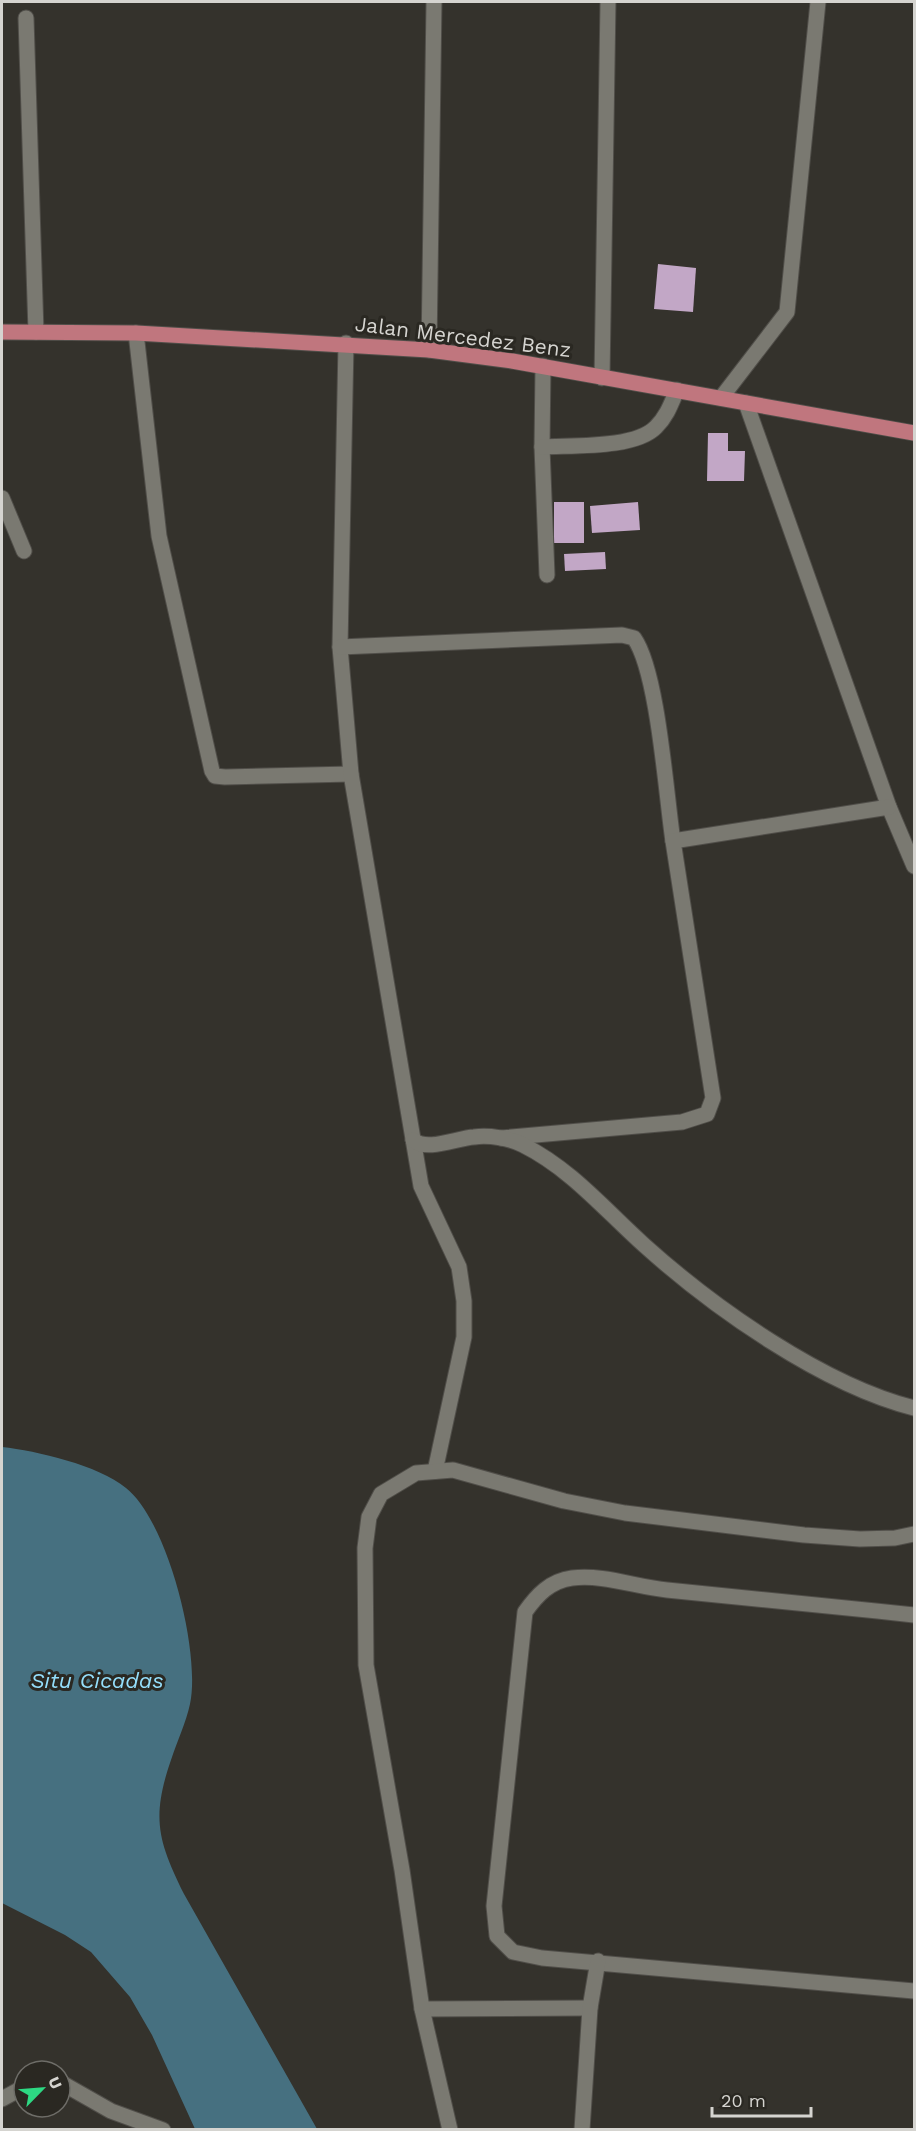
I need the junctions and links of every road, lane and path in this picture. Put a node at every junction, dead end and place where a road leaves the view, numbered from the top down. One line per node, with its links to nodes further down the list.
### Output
1 (434, 2): 9 (street)
2 (608, 2): 11 (street)
3 (818, 2): 13 (street)
4 (26, 18): 6 (street)
5 (2, 332): 6 (main road, Jalan Mercedez Benz)
6 (36, 332): 7 (main road, Jalan Mercedez Benz)
7 (136, 333): 8 (main road, Jalan Mercedez Benz); 21 (street)
8 (346, 343): 9 (main road, Jalan Mercedez Benz); 20 (street)
9 (429, 350): 10 (main road, Jalan Mercedez Benz)
10 (543, 366): 11 (main road, Jalan Mercedez Benz); 16 (street)
11 (602, 378): 12 (main road, Jalan Mercedez Benz)
12 (677, 390): 13 (main road, Jalan Mercedez Benz); 16 (street)
13 (721, 398): 14 (main road, Jalan Mercedez Benz)
14 (746, 403): 15 (main road, Jalan Mercedez Benz); 22 (street)
15 (915, 433)
16 (542, 447): 19 (street)
17 (2, 498): 18 (street)
18 (24, 550)
19 (547, 575)
20 (340, 647): 21 (street); 23 (street)
21 (351, 774): 26 (street)
22 (889, 807): 23 (street); 24 (street)
23 (673, 841): 25 (street)
24 (915, 866)
25 (501, 1138): 26 (street); 27 (street)
26 (413, 1140): 28 (street)
27 (915, 1408)
28 (435, 1471): 29 (street); 34 (street)
29 (915, 1534)
30 (915, 1615): 31 (street)
31 (598, 1961): 32 (street); 33 (street)
32 (915, 1992)
33 (590, 2008): 34 (street); 38 (street)
34 (422, 2009): 37 (street)
35 (72, 2089): 36 (street)
36 (163, 2130)
37 (450, 2130)
38 (582, 2130)

